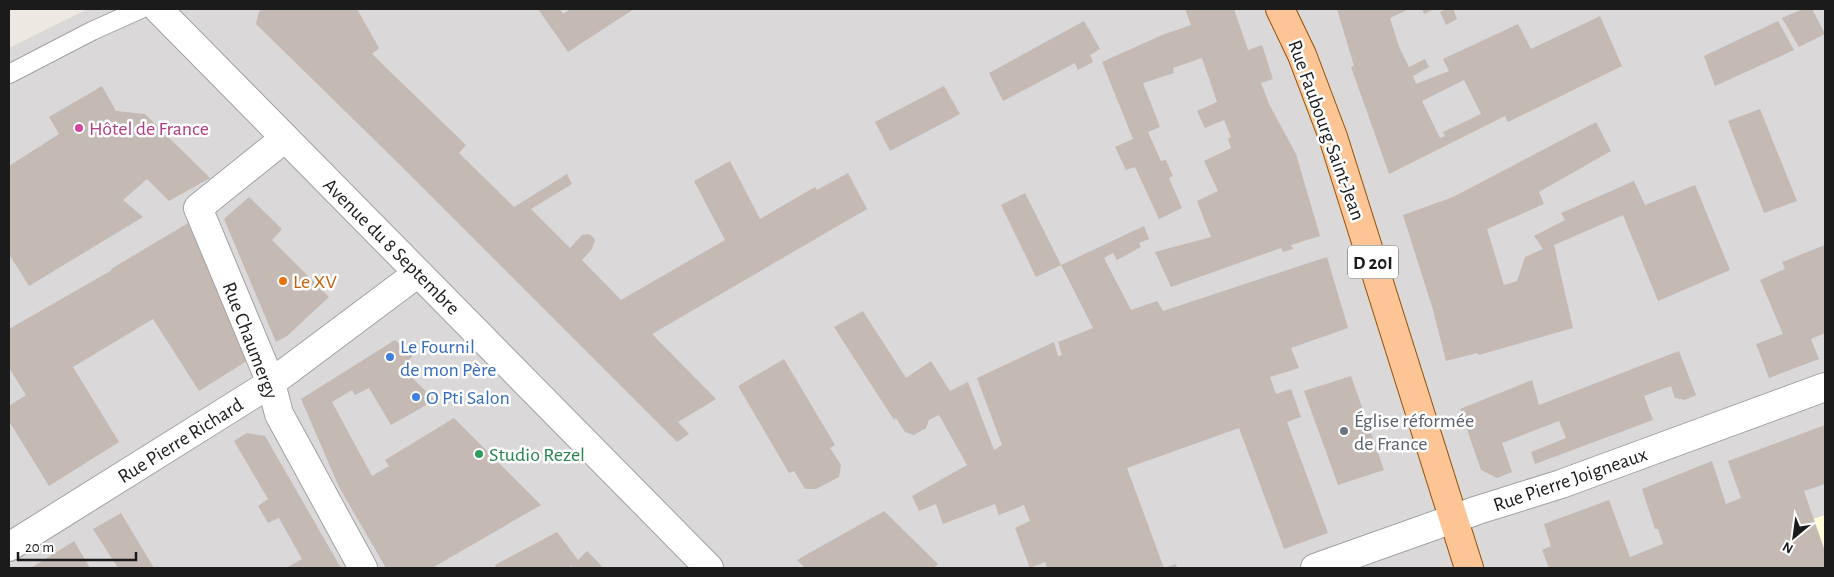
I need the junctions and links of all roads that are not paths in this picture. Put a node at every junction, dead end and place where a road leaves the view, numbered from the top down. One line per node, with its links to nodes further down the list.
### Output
1 (141, 9): 4 (lane)
2 (158, 9): 5 (street, Avenue du 8 Septembre)
3 (1280, 9): 9 (main road, Rue Faubourg Saint-Jean / D 20I)
4 (9, 74)
5 (285, 138): 6 (street, Avenue du 8 Septembre); 7 (street, Rue Chaumergy)
6 (418, 273): 7 (street, Rue Pierre Richard); 12 (street, Avenue du 8 Septembre)
7 (272, 383): 10 (street, Rue Pierre Richard); 11 (street, Rue Chaumergy)
8 (1825, 387): 9 (street, Rue Pierre Joigneaux)
9 (1453, 520): 13 (street, Rue Pierre Joigneaux); 14 (main road, Rue Faubourg Saint-Jean / D 20I)
10 (9, 548)
11 (363, 568)
12 (709, 568)
13 (1315, 568)
14 (1469, 568)

